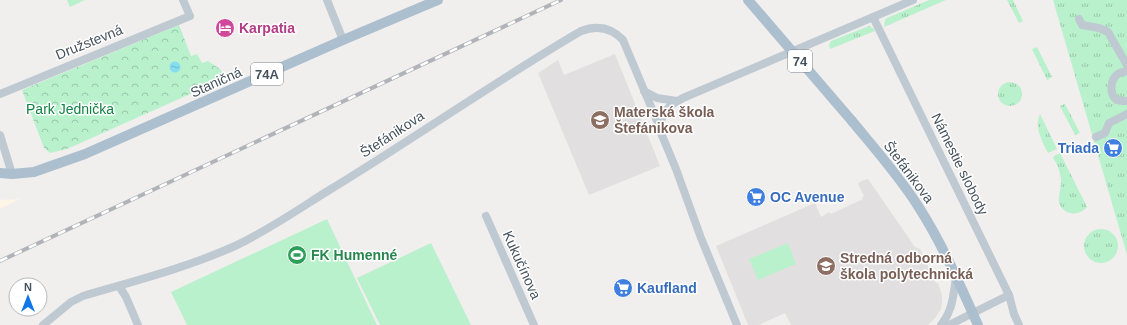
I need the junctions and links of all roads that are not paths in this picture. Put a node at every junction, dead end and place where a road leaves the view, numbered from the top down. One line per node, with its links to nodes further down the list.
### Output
1 (183, 0): 12 (street, Družstevná)
2 (327, 0): 8 (street)
3 (438, 0): 8 (main road, Staničná / 74A)
4 (748, 0): 22 (main road, Štefánikova / 74, bridge)
5 (913, 0): 6 (street)
6 (873, 17): 13 (street); 24 (street, Námestie slobody)
7 (1079, 19): 9 (street)
8 (343, 40): 20 (main road, Staničná / 74A)
9 (1127, 66)
10 (1127, 71): 14 (street)
11 (644, 90): 13 (street); 16 (street, Štefánikova); 23 (street, Štefánikova)
12 (0, 94)
13 (676, 101): 16 (street)
14 (1127, 101)
15 (1127, 114): 18 (street)
16 (660, 128): 26 (street, Štefánikova)
17 (0, 135): 20 (street)
18 (1096, 137)
19 (0, 173): 20 (main road, 74A)
20 (12, 174)
21 (486, 216): 29 (street, Kukučínova)
22 (956, 278): 25 (main road, Štefánikova / 74); 30 (street)
23 (119, 286): 27 (street, Štefánikova); 28 (street)
24 (1009, 295): 25 (street); 33 (street, Námestie slobody)
25 (973, 313): 31 (street); 32 (main road, Štefánikova / 74)
26 (736, 324)
27 (43, 325)
28 (138, 325)
29 (534, 325)
30 (941, 325)
31 (949, 325)
32 (978, 325)
33 (1019, 325)

